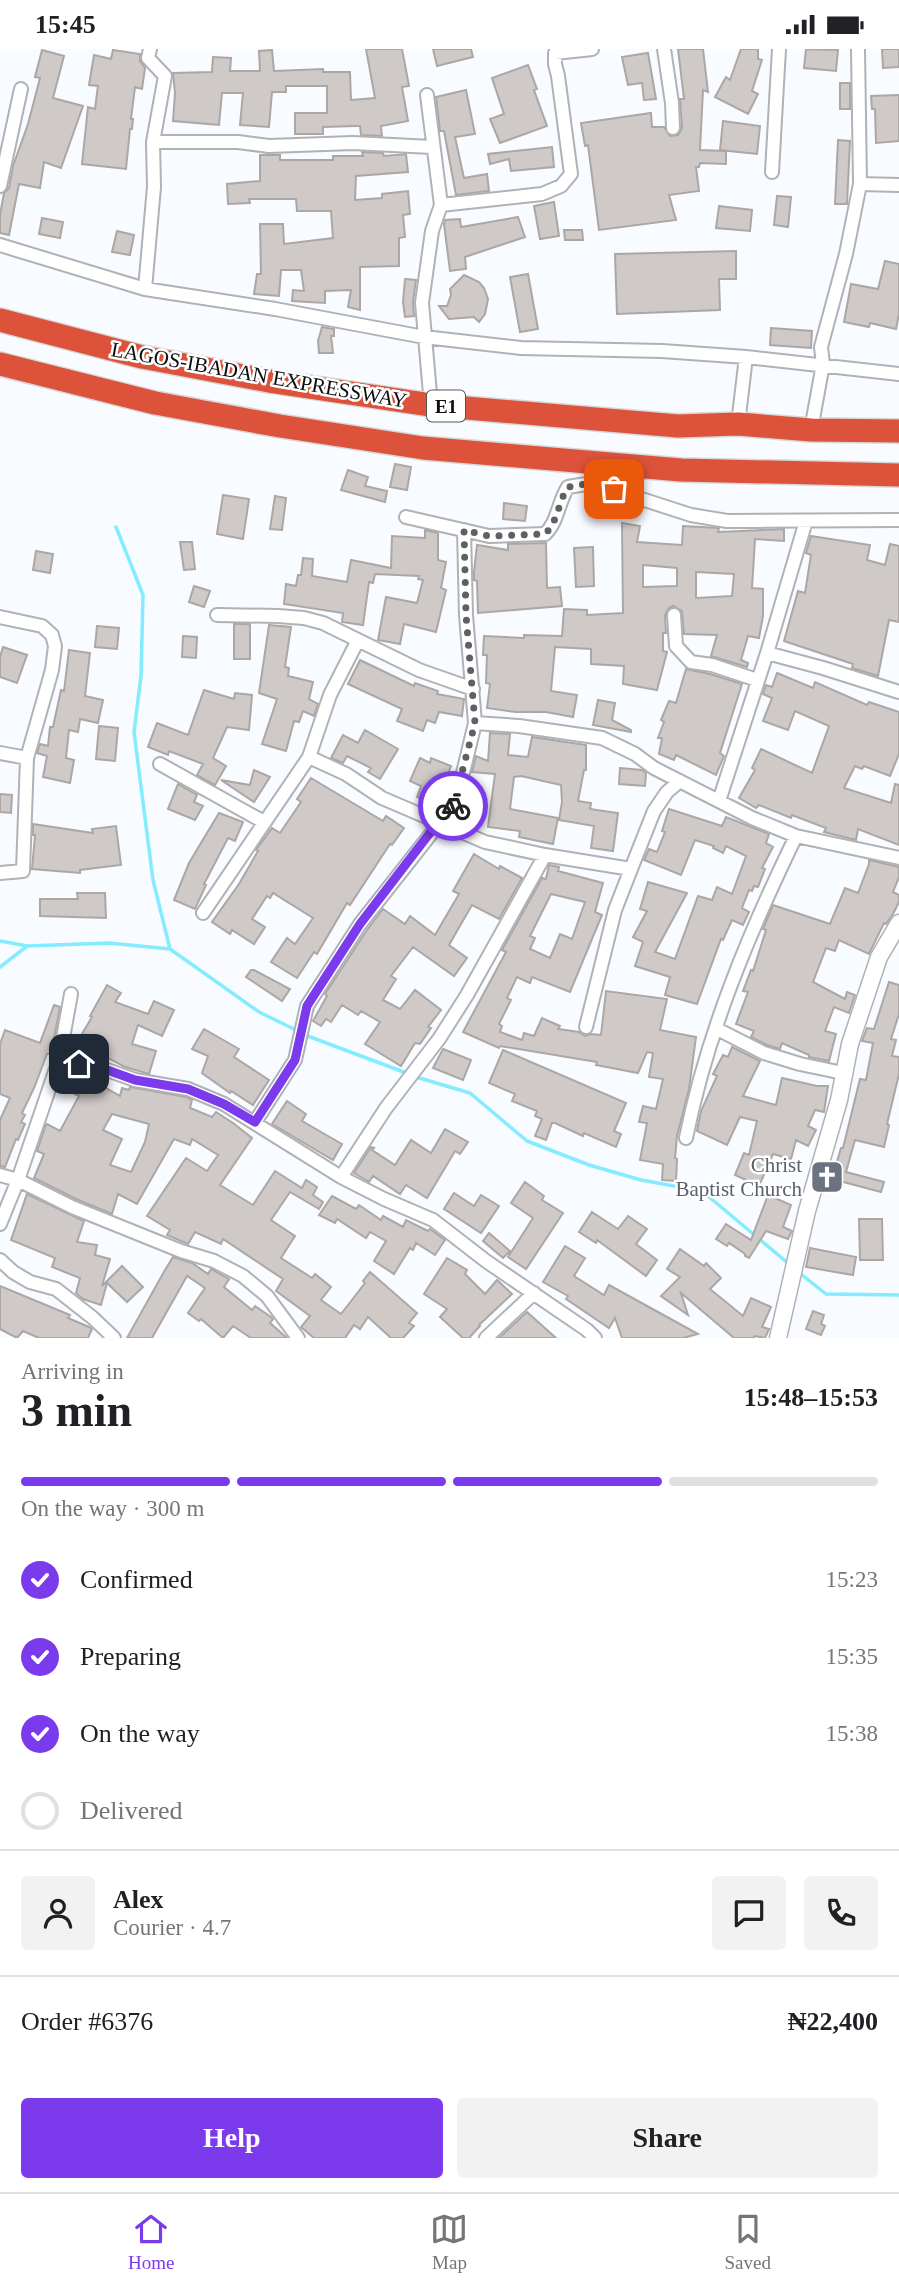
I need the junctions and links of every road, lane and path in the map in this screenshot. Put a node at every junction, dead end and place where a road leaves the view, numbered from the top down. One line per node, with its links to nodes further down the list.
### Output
1 (149, 49): 9 (street)
2 (592, 49): 15 (street)
3 (664, 49): 8 (street)
4 (779, 49): 11 (street)
5 (858, 49): 12 (street)
6 (21, 89): 14 (street)
7 (426, 95): 10 (street)
8 (673, 128)
9 (153, 142): 10 (street); 17 (street)
10 (432, 147): 15 (street)
11 (772, 171)
12 (860, 184): 13 (street); 22 (street)
13 (899, 185)
14 (0, 186)
15 (441, 205): 19 (street)
16 (0, 245): 17 (street)
17 (145, 289): 19 (street)
18 (0, 320): 24 (highway, LAGOS-IBADAN EXPRESSWAY / E1)
19 (424, 337): 20 (street); 24 (street)
20 (746, 357): 22 (street); 25 (street)
21 (0, 364): 28 (highway, LAGOS-IBADAN EXPRESSWAY / E1)
22 (823, 364): 23 (street); 26 (street)
23 (899, 374)
24 (431, 405): 25 (highway, LAGOS-IBADAN EXPRESSWAY / E1)
25 (738, 424): 26 (highway, LAGOS-IBADAN EXPRESSWAY / E1)
26 (811, 430): 27 (highway, LAGOS-IBADAN EXPRESSWAY / E1)
27 (899, 431)
28 (899, 475)
29 (406, 517): 32 (street)
30 (899, 520): 31 (street)
31 (806, 521): 32 (street); 37 (street)
32 (464, 530): 39 (street)
33 (217, 615): 36 (street)
34 (674, 615): 38 (street)
35 (0, 617): 44 (street)
36 (358, 640): 39 (street); 43 (street)
37 (767, 653): 38 (street); 40 (street)
38 (757, 680): 47 (street)
39 (473, 689): 41 (street)
40 (899, 692)
41 (475, 723): 46 (street); 48 (street)
42 (0, 753): 44 (street)
43 (309, 757): 48 (street); 49 (street)
44 (27, 758): 54 (street)
45 (160, 764): 49 (street)
46 (680, 781): 47 (street); 53 (street)
47 (719, 801): 50 (street)
48 (439, 821): 51 (street); 62 (street)
49 (264, 822): 55 (street)
50 (796, 836): 52 (street); 59 (street)
51 (545, 855): 53 (street); 65 (street)
52 (899, 858)
53 (631, 869): 58 (street)
54 (0, 873)
55 (203, 913)
56 (898, 925): 61 (street)
57 (71, 994): 60 (street)
58 (586, 1027)
59 (717, 1029): 61 (street); 63 (street)
60 (59, 1060): 62 (street); 66 (street)
61 (843, 1073): 74 (street)
62 (255, 1122): 65 (street)
63 (686, 1138)
64 (0, 1175): 66 (street)
65 (341, 1178): 69 (street)
66 (18, 1180): 67 (street); 71 (street)
67 (0, 1224)
68 (0, 1260): 70 (street)
69 (534, 1293): 72 (street); 73 (street)
70 (114, 1338)
71 (298, 1338)
72 (486, 1338)
73 (595, 1338)
74 (778, 1338)

